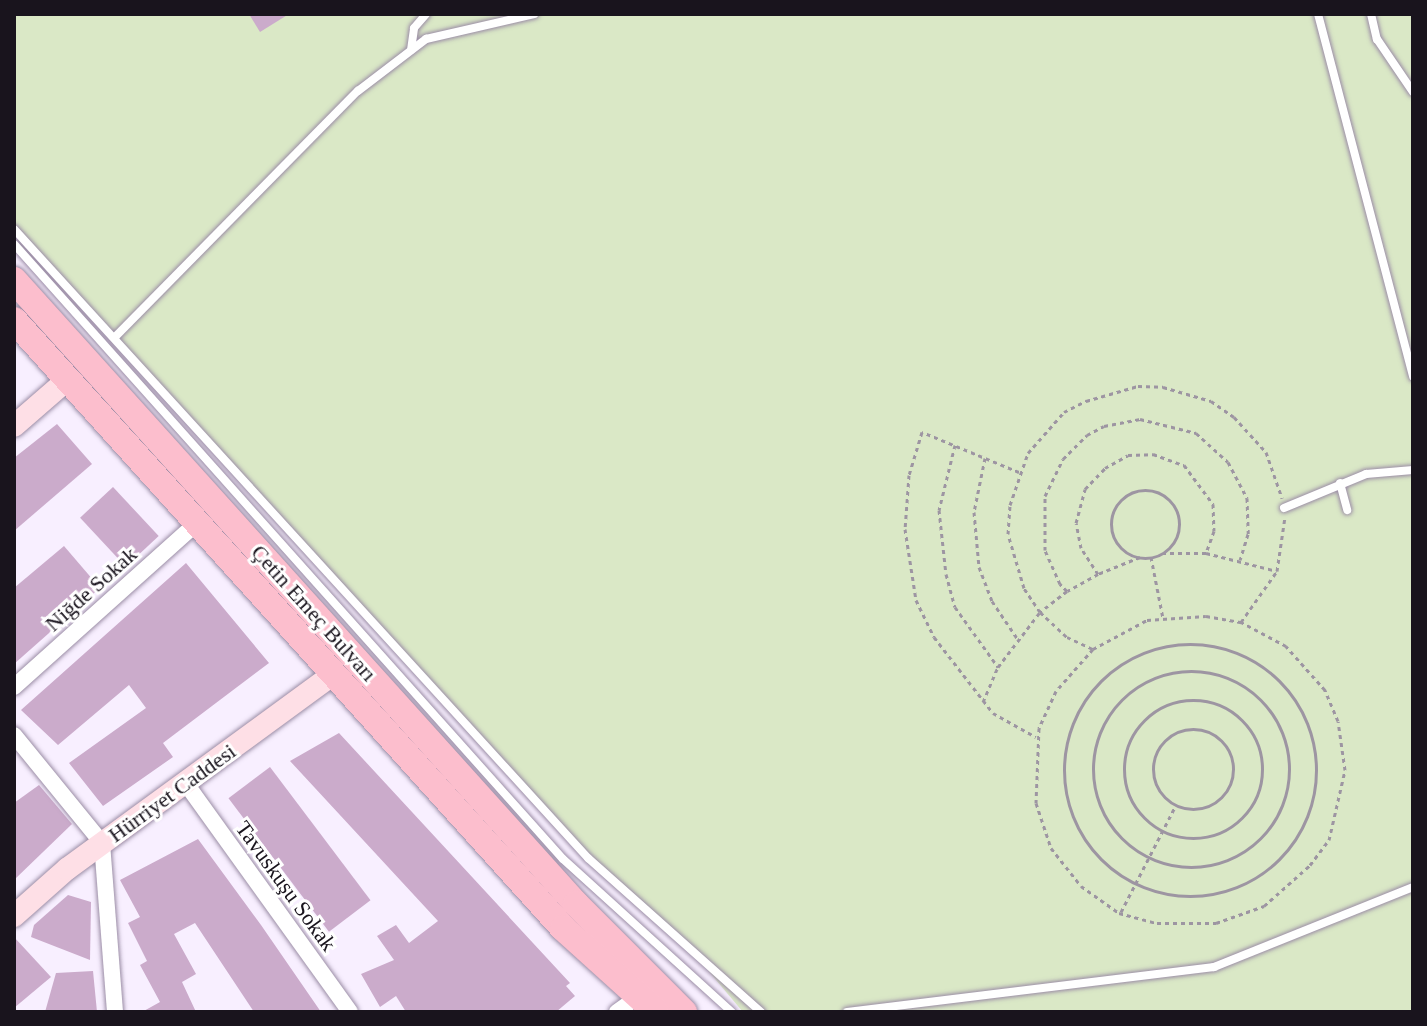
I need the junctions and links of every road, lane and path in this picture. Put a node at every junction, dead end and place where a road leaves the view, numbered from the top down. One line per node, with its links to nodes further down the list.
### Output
1 (426, 14): 5 (lane)
2 (534, 14): 5 (lane)
3 (1318, 14): 13 (lane)
4 (1371, 14): 6 (lane)
5 (410, 51): 11 (lane)
6 (1413, 92)
7 (14, 229): 11 (lane)
8 (14, 244): 61 (lane)
9 (14, 280): 12 (main road, Çetin Emeç Bulvarı)
10 (14, 320): 12 (main road, Çetin Emeç Bulvarı)
11 (115, 337): 62 (lane)
12 (78, 371): 14 (street); 24 (main road, Çetin Emeç Bulvarı); 53 (main road, Çetin Emeç Bulvarı)
13 (1413, 377)
14 (14, 426)
15 (955, 445): 16 (path); 38 (path); 41 (path)
16 (985, 458): 18 (path); 36 (path)
17 (1413, 470): 19 (lane)
18 (1019, 472): 21 (path); 33 (path)
19 (1340, 483): 20 (lane); 22 (lane)
20 (1297, 502): 21 (lane); 23 (lane)
21 (1284, 508): 30 (path)
22 (1347, 510)
23 (1299, 514)
24 (197, 523): 39 (main road, Çetin Emeç Bulvarı); 40 (street, Niğde Sokak)
25 (1163, 553): 26 (path); 27 (path); 28 (path)
26 (1206, 553): 29 (path); 31 (path)
27 (1140, 557): 28 (path); 31 (path)
28 (1151, 557): 34 (path)
29 (1240, 560): 30 (path); 32 (path)
30 (1277, 571): 35 (path)
31 (1098, 574): 32 (path)
32 (1067, 591): 33 (path)
33 (1040, 612): 36 (path); 37 (path)
34 (1163, 618): 35 (path); 37 (path)
35 (1241, 622): 51 (path)
36 (1017, 638): 38 (path)
37 (1093, 649): 43 (path)
38 (998, 667): 41 (path)
39 (333, 674): 44 (street, Hürriyet Caddesi); 54 (main road, Çetin Emeç Bulvarı)
40 (14, 687)
41 (983, 702): 43 (path)
42 (14, 735): 47 (street)
43 (1037, 737): 51 (path)
44 (187, 785): 47 (street, Hürriyet Caddesi); 57 (street, Tavuskuşu Sokak)
45 (1176, 805): 45 (path); 46 (path)
46 (1164, 831): 46 (path); 48 (path)
47 (102, 843): 52 (street, Hürriyet Caddesi); 56 (street)
48 (1150, 857): 48 (path); 49 (path)
49 (1136, 883): 49 (path); 51 (path)
50 (1413, 887): 63 (lane)
51 (1121, 914)
52 (14, 916)
53 (615, 945): 59 (main road, Çetin Emeç Bulvarı); 60 (main road, Çetin Emeç Bulvarı)
54 (610, 975): 55 (main road, Çetin Emeç Bulvarı); 58 (main road, Çetin Emeç Bulvarı)
55 (626, 1010)
56 (115, 1012)
57 (350, 1012)
58 (656, 1012)
59 (684, 1012)
60 (705, 1012)
61 (732, 1012)
62 (761, 1012)
63 (847, 1012)

